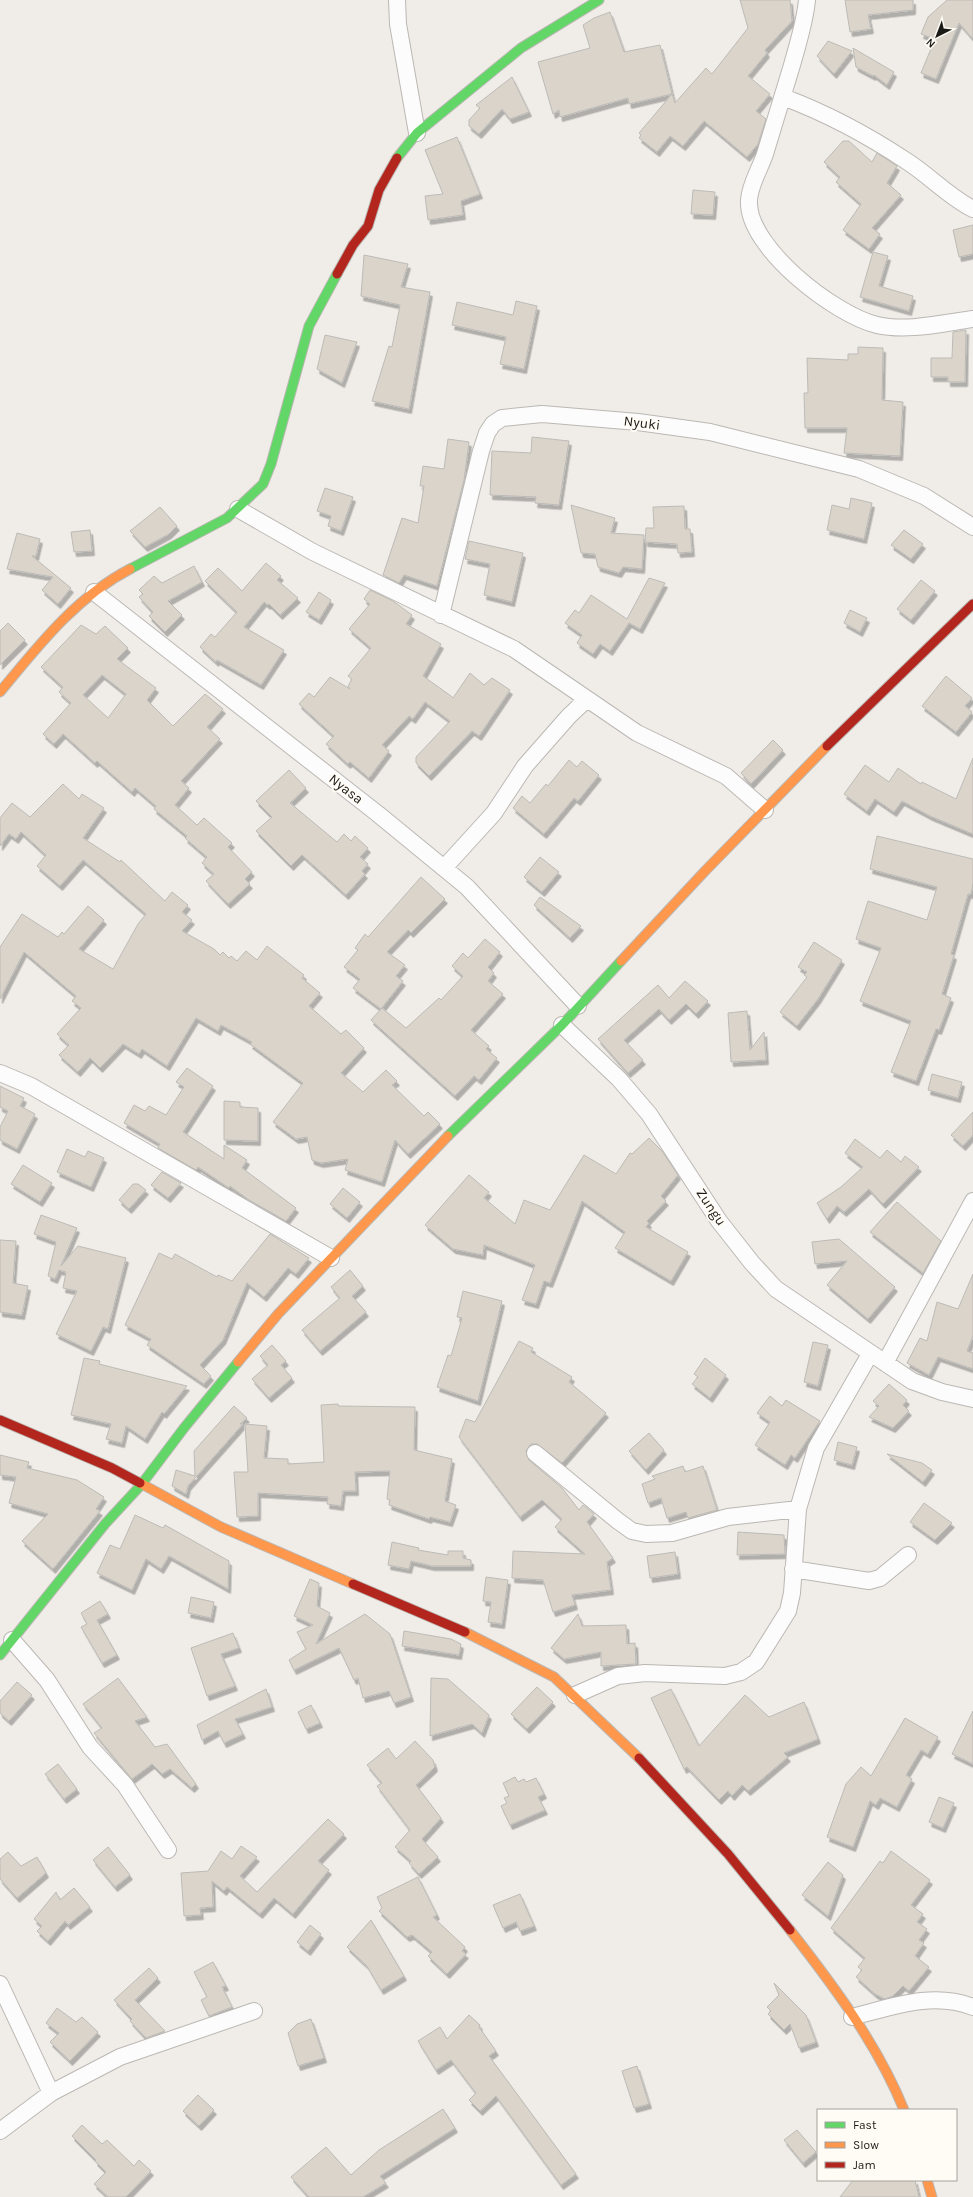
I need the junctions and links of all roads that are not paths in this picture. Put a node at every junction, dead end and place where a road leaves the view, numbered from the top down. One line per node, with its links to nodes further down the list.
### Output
1 (397, 0): 5 (street)
2 (599, 0): 5 (street)
3 (807, 0): 4 (street)
4 (783, 97): 6 (street); 7 (street)
5 (417, 133): 8 (street)
6 (973, 209)
7 (973, 319)
8 (238, 509): 10 (street); 12 (street)
9 (973, 527): 12 (street, Nyuki)
10 (94, 592): 13 (street); 16 (street, Nyasa)
11 (973, 604): 15 (street)
12 (441, 615): 14 (street)
13 (0, 692)
14 (588, 699): 15 (street); 16 (street)
15 (765, 810): 17 (street)
16 (444, 868): 17 (street, Nyasa)
17 (578, 1006): 18 (street)
18 (562, 1025): 21 (street); 22 (street, Zungu)
19 (0, 1073): 21 (street)
20 (973, 1201): 23 (street)
21 (331, 1258): 27 (street)
22 (870, 1354): 23 (street, Zungu); 28 (street)
23 (885, 1363): 24 (street, Zungu)
24 (973, 1399)
25 (0, 1420): 27 (street)
26 (535, 1453): 28 (street)
27 (141, 1485): 31 (street); 33 (street)
28 (798, 1509): 30 (street)
29 (908, 1555): 30 (street)
30 (793, 1569): 33 (street)
31 (12, 1640): 32 (street); 34 (street)
32 (0, 1655)
33 (574, 1694): 38 (street)
34 (168, 1850)
35 (0, 1984): 39 (street)
36 (973, 2007): 38 (street)
37 (254, 2011): 39 (street)
38 (852, 2017): 40 (street)
39 (51, 2093): 41 (street)
40 (904, 2109)
41 (0, 2131)
42 (927, 2181): 43 (street)
43 (932, 2197)

